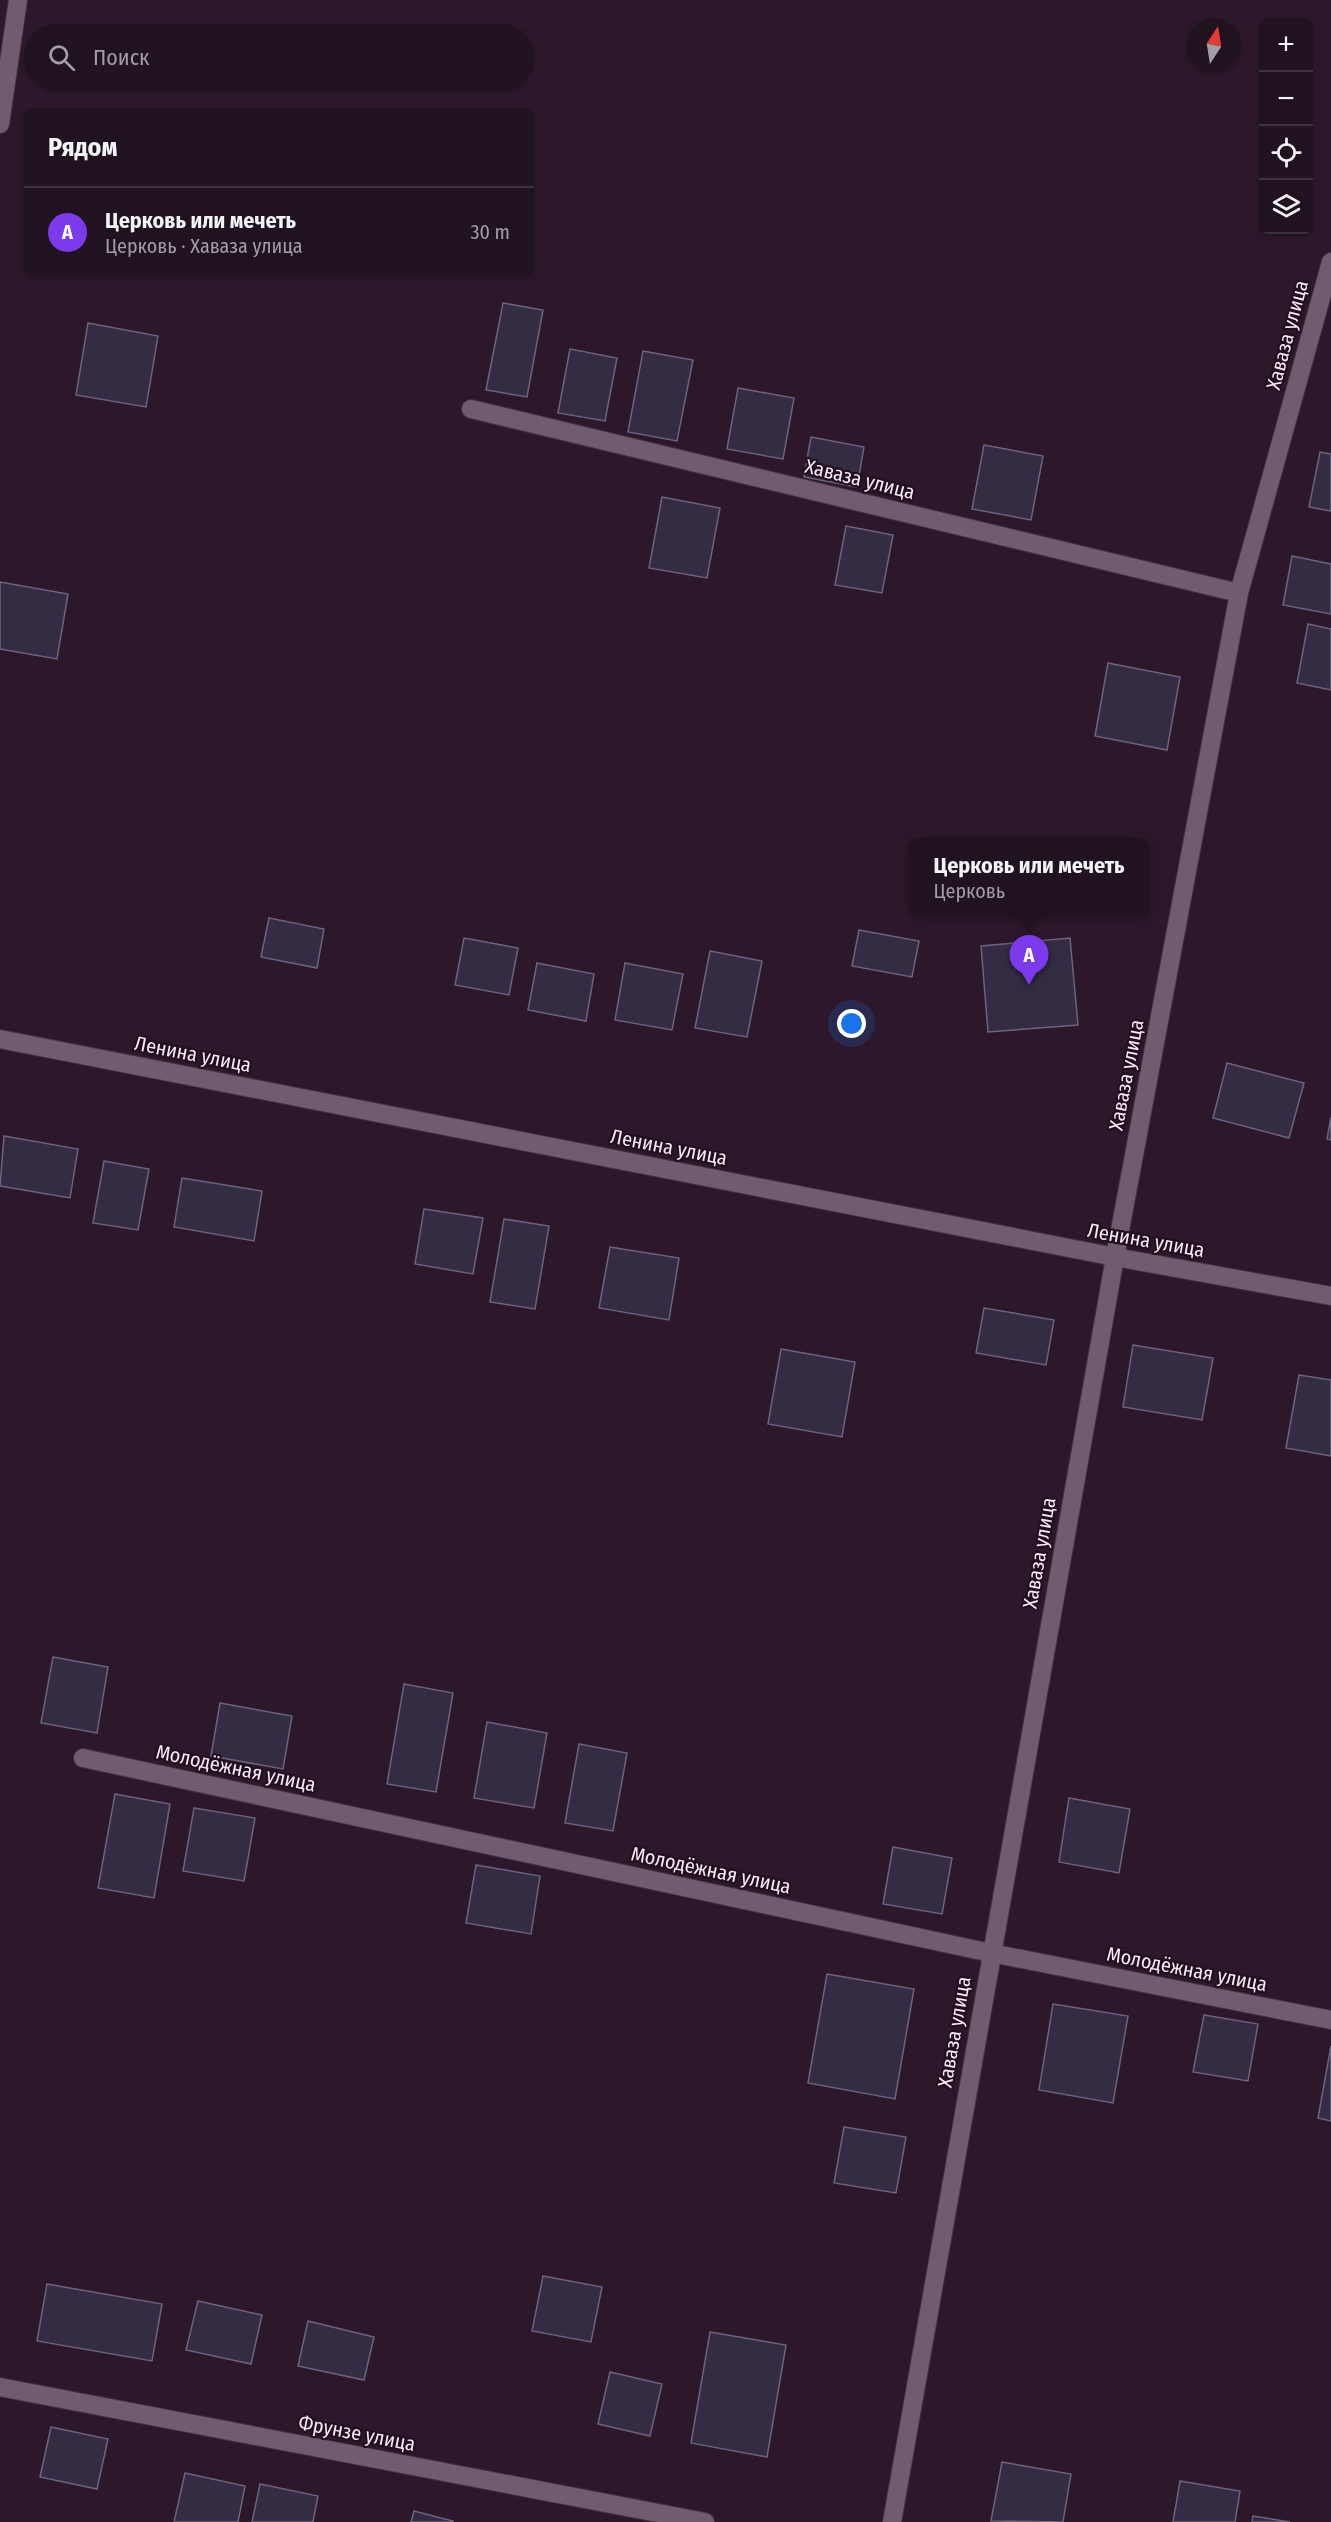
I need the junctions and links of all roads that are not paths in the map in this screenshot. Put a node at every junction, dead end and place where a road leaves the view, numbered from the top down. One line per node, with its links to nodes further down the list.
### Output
1 (18, 0): 2 (street)
2 (0, 124)
3 (1331, 262): 5 (street, Хаваза улица)
4 (471, 409): 5 (street, Хаваза улица)
5 (1239, 593): 7 (street, Хаваза улица)
6 (0, 1039): 7 (street, Ленина улица)
7 (1114, 1257): 8 (street, Ленина улица); 10 (street, Хаваза улица)
8 (1331, 1296)
9 (83, 1758): 10 (street, Молодёжная улица)
10 (991, 1953): 11 (street, Молодёжная улица); 14 (street, Хаваза улица)
11 (1331, 2020)
12 (0, 2387): 13 (street, Фрунзе улица)
13 (705, 2522)
14 (891, 2522)

